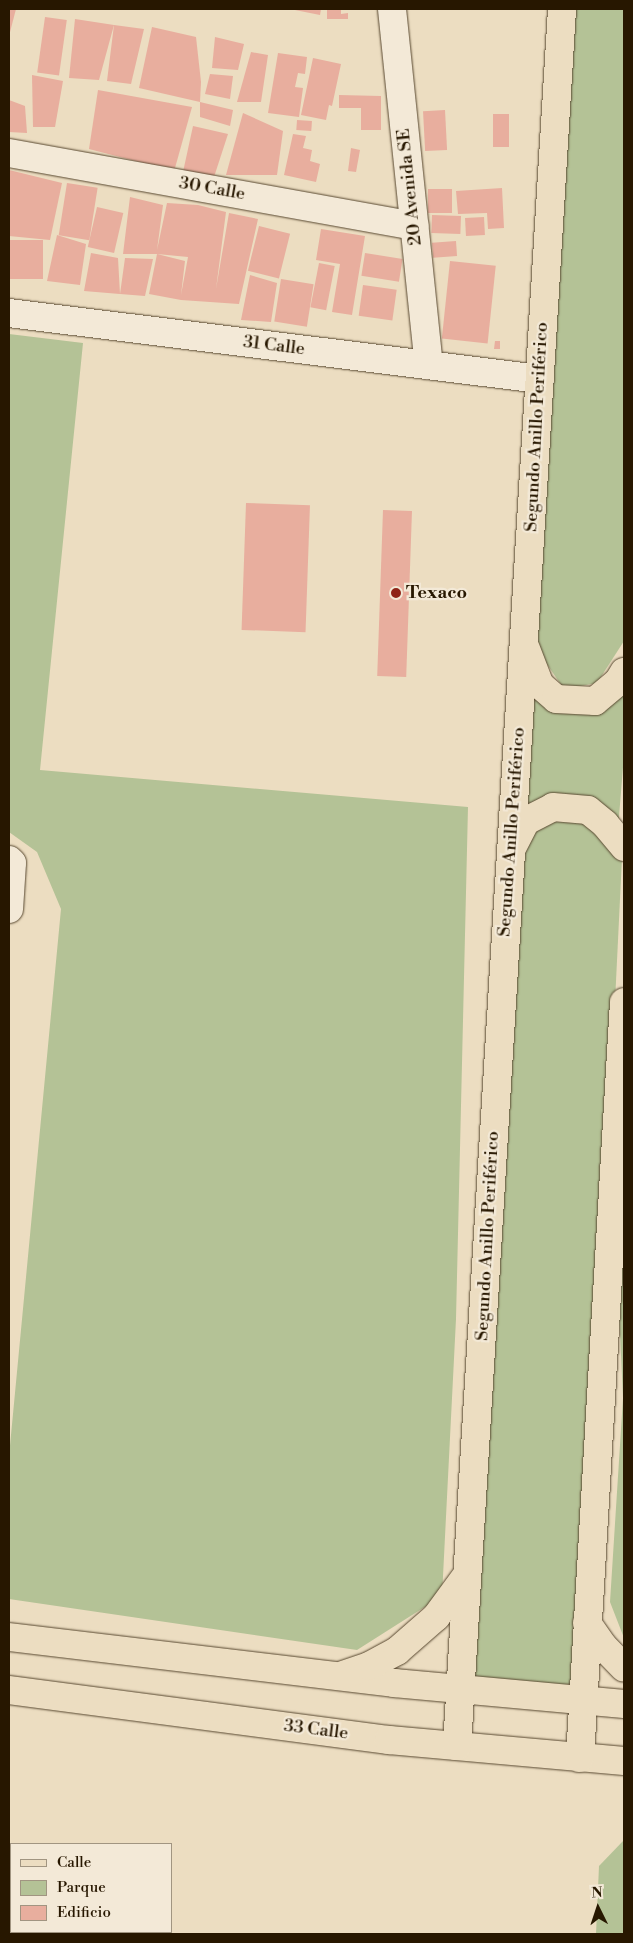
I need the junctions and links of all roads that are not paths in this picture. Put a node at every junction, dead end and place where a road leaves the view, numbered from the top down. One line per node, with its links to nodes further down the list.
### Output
1 (392, 9): 4 (street, 20 Avenida SE)
2 (562, 9): 7 (main road, Segundo Anillo Periférico)
3 (9, 153): 4 (street, 30 Calle)
4 (414, 226): 6 (street, 20 Avenida SE)
5 (9, 313): 6 (street, 31 Calle)
6 (429, 365): 7 (street, 31 Calle)
7 (540, 379): 8 (main road, Segundo Anillo Periférico)
8 (524, 643): 9 (main road); 11 (main road, Segundo Anillo Periférico)
9 (624, 672)
10 (624, 848): 11 (main road)
11 (511, 850): 15 (main road, Segundo Anillo Periférico)
12 (10, 861): 13 (street)
13 (9, 909)
14 (624, 1002): 16 (main road)
15 (467, 1575): 19 (main road); 21 (main road, Segundo Anillo Periférico)
16 (587, 1623): 18 (main road); 22 (main road)
17 (9, 1637): 19 (main road)
18 (624, 1668)
19 (340, 1676): 21 (main road)
20 (9, 1690): 24 (main road, 33 Calle)
21 (460, 1690): 22 (main road); 24 (main road, Segundo Anillo Periférico)
22 (583, 1702): 23 (main road); 25 (main road)
23 (624, 1704)
24 (457, 1746): 25 (main road, 33 Calle)
25 (580, 1758): 26 (main road, 33 Calle)
26 (624, 1761)

